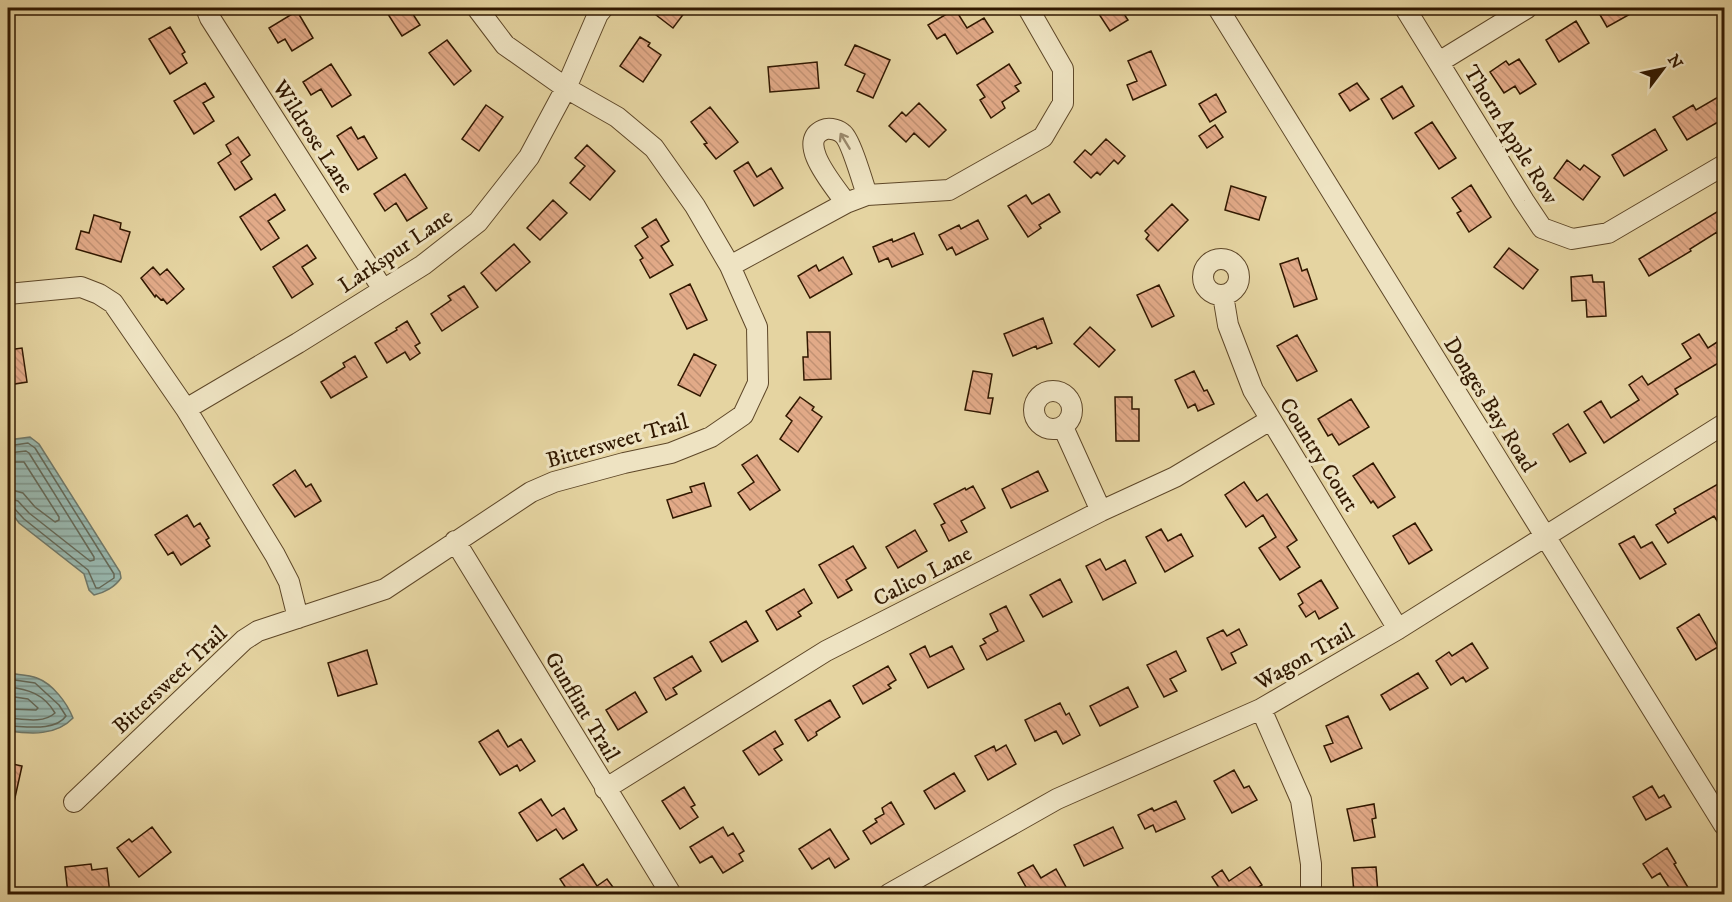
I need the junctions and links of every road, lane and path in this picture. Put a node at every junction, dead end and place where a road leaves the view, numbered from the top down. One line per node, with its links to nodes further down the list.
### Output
1 (206, 8): 14 (street, Wildrose Lane)
2 (477, 8): 9 (street, Bittersweet Trail)
3 (603, 8): 9 (street, Larkspur Lane)
4 (1028, 8): 11 (street)
5 (1218, 8): 22 (street, Donges Bay Road)
6 (1405, 8): 8 (street, Thorn Apple Row)
7 (1527, 8): 8 (street)
8 (1439, 62): 10 (street, Thorn Apple Row)
9 (566, 88): 13 (street, Bittersweet Trail); 14 (street, Larkspur Lane)
10 (1725, 165)
11 (867, 195): 12 (street); 12 (street, one-way to 12)
12 (846, 202): 13 (street)
13 (730, 266): 23 (street, Bittersweet Trail)
14 (382, 288): 17 (street, Larkspur Lane)
15 (8, 294): 17 (street)
16 (1222, 295): 18 (street, Country Court)
17 (186, 409): 24 (street)
18 (1270, 420): 21 (street, Calico Lane); 25 (street, Country Court)
19 (1725, 424): 22 (street, Wagon Trail)
20 (1063, 427): 21 (street)
21 (1101, 511): 27 (street, Calico Lane)
22 (1545, 537): 25 (street, Wagon Trail); 29 (street, Donges Bay Road)
23 (455, 541): 24 (street, Bittersweet Trail); 27 (street, Gunflint Trail)
24 (298, 618): 28 (street, Bittersweet Trail)
25 (1398, 629): 26 (street, Wagon Trail)
26 (1261, 709): 31 (street, Wagon Trail); 32 (street)
27 (605, 789): 30 (street, Gunflint Trail)
28 (74, 802)
29 (1725, 825)
30 (671, 894)
31 (890, 894)
32 (1311, 894)

